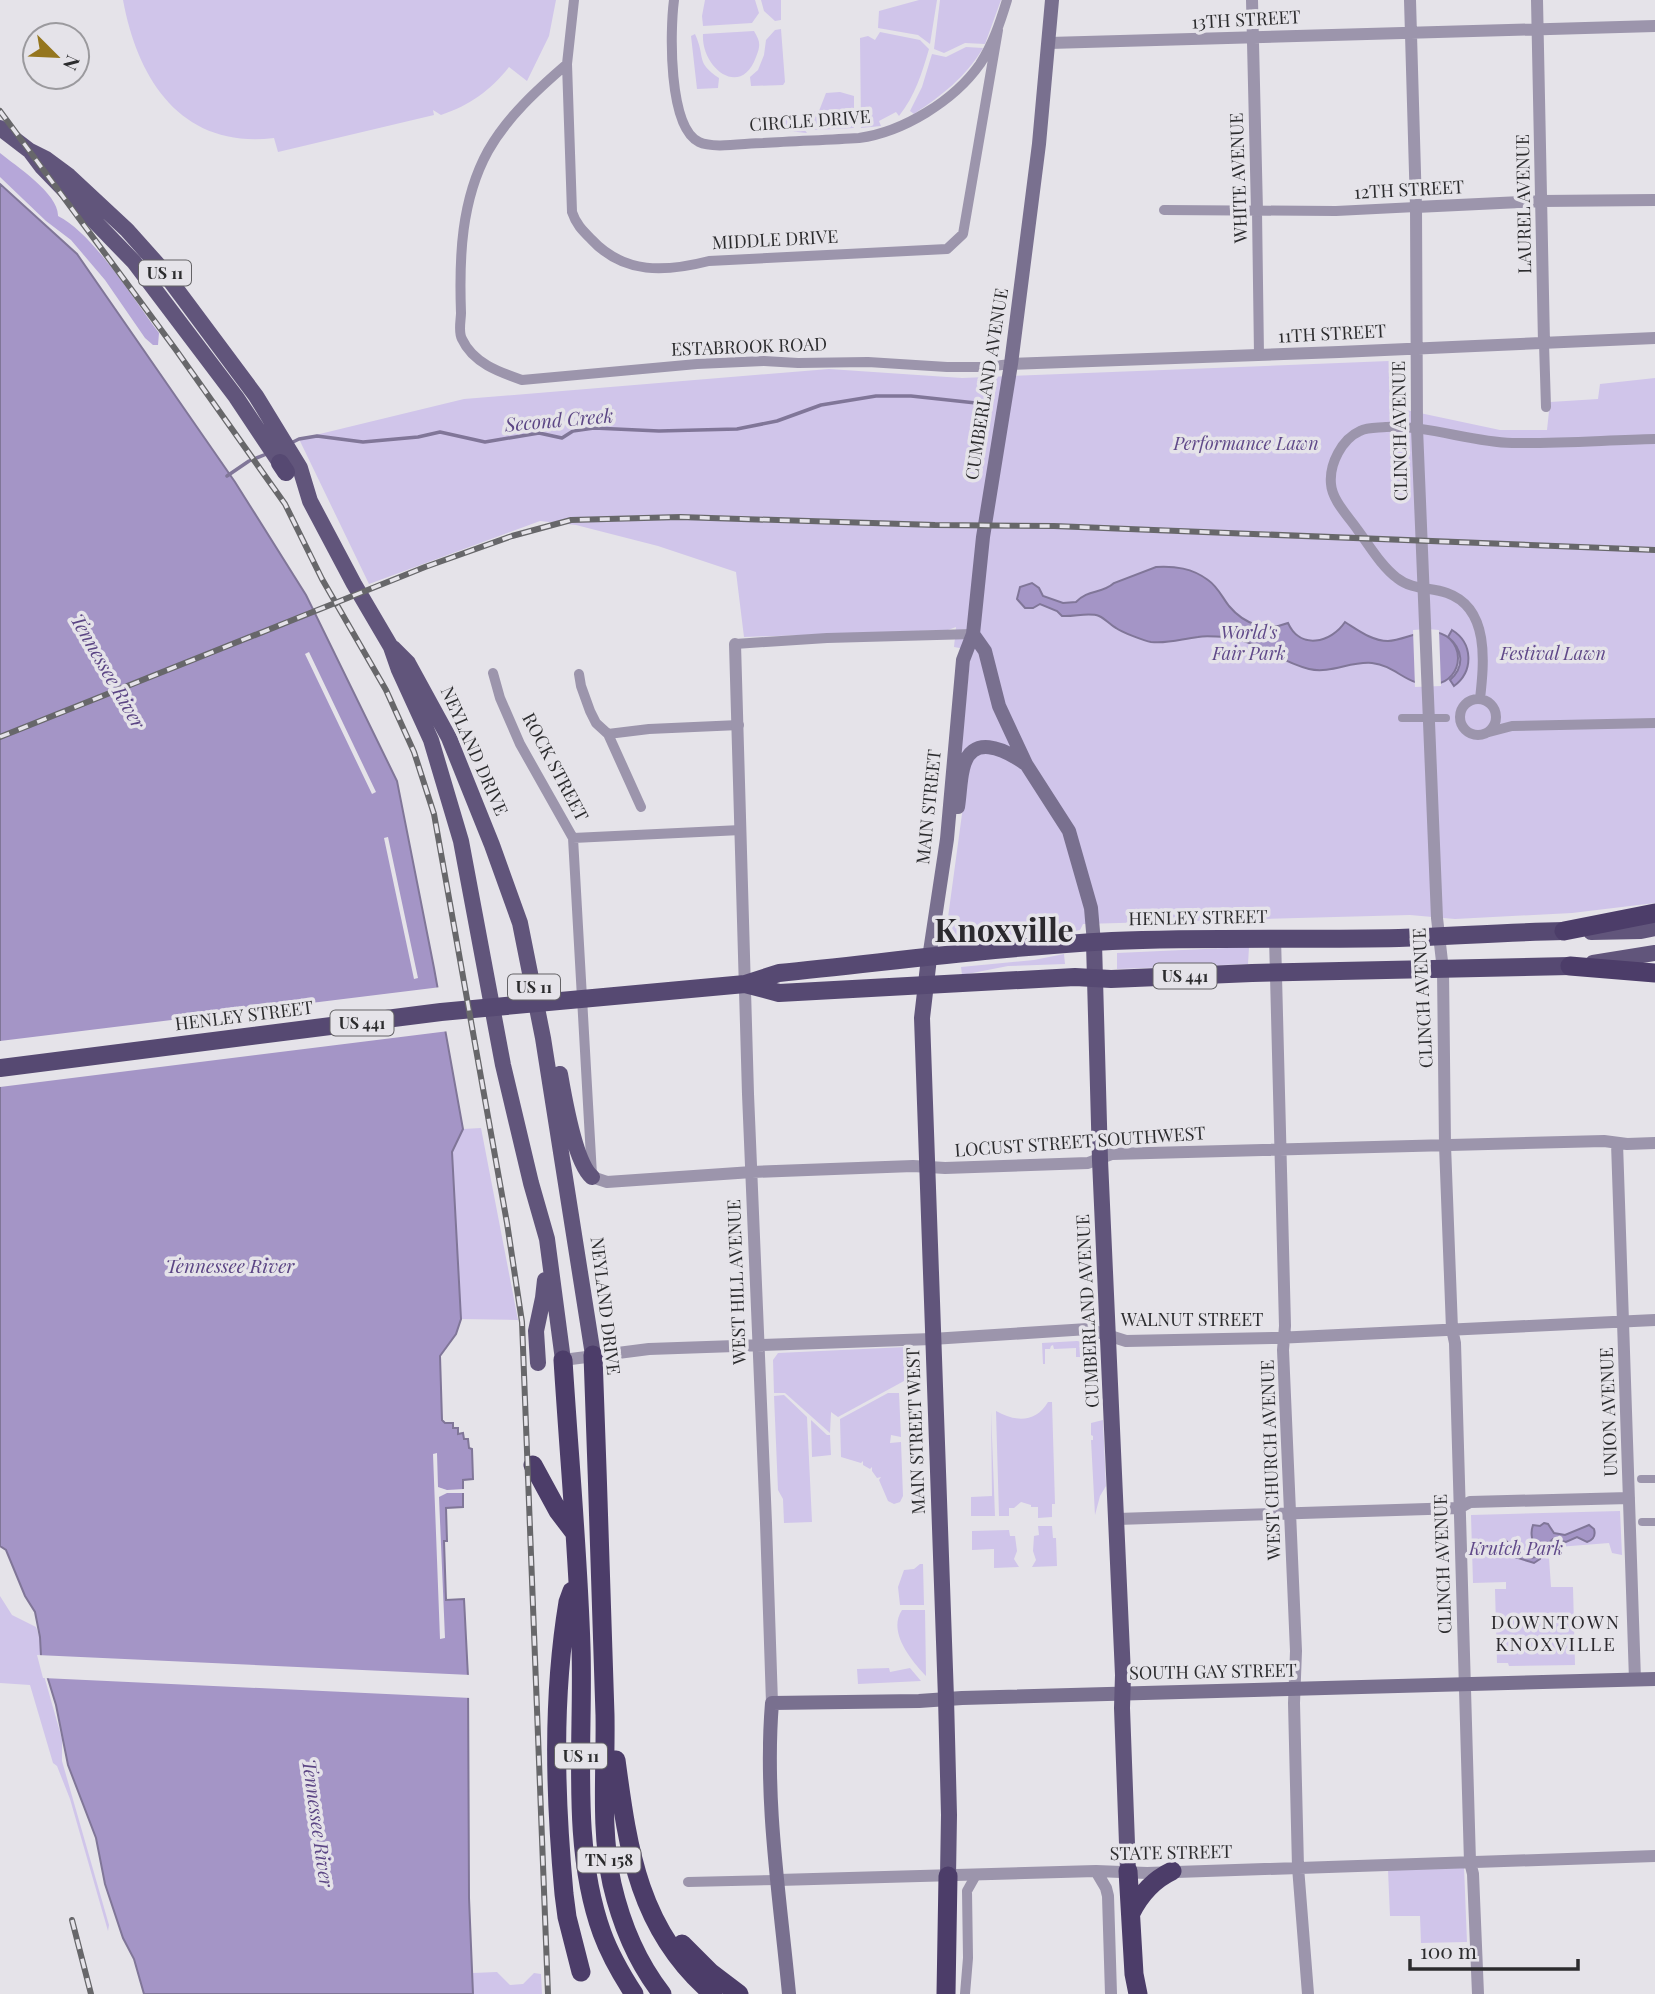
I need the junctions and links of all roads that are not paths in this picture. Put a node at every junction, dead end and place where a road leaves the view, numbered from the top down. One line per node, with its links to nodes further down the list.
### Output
1 (574, 0): 14 (street, MIDDLE DRIVE)
2 (674, 0): 10 (street, CIRCLE DRIVE)
3 (1007, 0): 10 (street, CIRCLE DRIVE)
4 (1052, 0): 13 (main road, CUMBERLAND AVENUE)
5 (1252, 0): 12 (street, WHITE AVENUE)
6 (1410, 0): 11 (street, CLINCH AVENUE)
7 (1536, 0): 9 (street, LAUREL AVENUE)
8 (1655, 26): 9 (street, 13TH STREET)
9 (1538, 29): 11 (street, 13TH STREET); 17 (street, LAUREL AVENUE)
10 (998, 30): 14 (street, MIDDLE DRIVE)
11 (1411, 32): 12 (street, 13TH STREET); 18 (street, CLINCH AVENUE)
12 (1253, 36): 13 (street, 13TH STREET); 20 (street, WHITE AVENUE)
13 (1049, 43): 25 (main road, CUMBERLAND AVENUE)
14 (567, 64): 25 (street, ESTABROOK ROAD)
15 (0, 128): 31 (main road, NEYLAND DRIVE / US 11)
16 (1655, 200): 17 (street, 12TH STREET)
17 (1541, 201): 18 (street, 12TH STREET); 22 (street, LAUREL AVENUE)
18 (1416, 207): 20 (street, 12TH STREET); 23 (street, CLINCH AVENUE)
19 (1164, 210): 20 (street, 12TH STREET)
20 (1258, 211): 24 (street, WHITE AVENUE)
21 (1655, 338): 22 (street, 11TH STREET)
22 (1544, 343): 23 (street, 11TH STREET); 26 (street, LAUREL AVENUE)
23 (1416, 348): 24 (street, 11TH STREET); 27 (street, CLINCH AVENUE)
24 (1259, 355): 25 (street, 11TH STREET)
25 (1011, 364): 29 (main road, CUMBERLAND AVENUE)
26 (1546, 407)
27 (1417, 428): 28 (street); 34 (street); 51 (street, CLINCH AVENUE)
28 (1655, 439)
29 (973, 635): 30 (street); 43 (main road, CUMBERLAND AVENUE); 47 (main road, MAIN STREET)
30 (735, 644): 39 (street, WEST HILL AVENUE)
31 (391, 647): 53 (main road, NEYLAND DRIVE / US 11); 73 (main road, NEYLAND DRIVE / US 11)
32 (493, 673): 46 (street, ROCK STREET)
33 (579, 674): 42 (street)
34 (1480, 699): 35 (street); 41 (street)
35 (1493, 706): 40 (street); 41 (street)
36 (1402, 718): 37 (street)
37 (1446, 718)
38 (1655, 723): 40 (street)
39 (738, 725): 42 (street); 45 (street, WEST HILL AVENUE)
40 (1525, 727): 41 (street)
41 (1489, 732)
42 (608, 734): 44 (street)
43 (1026, 764): 47 (main road, CUMBERLAND AVENUE); 54 (main road, CUMBERLAND AVENUE)
44 (641, 807)
45 (741, 830): 46 (street); 62 (street, WEST HILL AVENUE)
46 (573, 838): 72 (street)
47 (947, 839): 56 (main road, MAIN STREET)
48 (1655, 914): 50 (highway)
49 (1655, 928): 50 (main road, HENLEY STREET / US 441)
50 (1564, 931): 51 (highway, HENLEY STREET / US 441)
51 (1438, 936): 52 (highway, HENLEY STREET / US 441); 58 (street, CLINCH AVENUE)
52 (1275, 937): 54 (highway, HENLEY STREET / US 441); 59 (street, WEST CHURCH AVENUE)
53 (525, 942): 72 (main road); 81 (main road, NEYLAND DRIVE / US 11)
54 (1094, 943): 56 (highway, HENLEY STREET / US 441); 61 (main road, CUMBERLAND AVENUE)
55 (1655, 953): 57 (main road, HENLEY STREET / US 441)
56 (929, 958): 62 (highway, HENLEY STREET); 63 (main road, MAIN STREET)
57 (1570, 966): 58 (highway, HENLEY STREET / US 441); 60 (highway)
58 (1443, 970): 59 (highway, HENLEY STREET / US 441); 67 (street, CLINCH AVENUE)
59 (1276, 972): 61 (highway, HENLEY STREET / US 441); 68 (street, WEST CHURCH AVENUE)
60 (1655, 973)
61 (1094, 979): 63 (highway, HENLEY STREET / US 441); 69 (main road, CUMBERLAND AVENUE)
62 (745, 984): 63 (highway, HENLEY STREET / US 441); 64 (highway, HENLEY STREET / US 441); 71 (street, WEST HILL AVENUE)
63 (925, 985): 70 (main road, MAIN STREET WEST)
64 (0, 1068)
65 (1617, 1143): 66 (street, LOCUST STREET SOUTHWEST); 67 (street, LOCUST STREET SOUTHWEST); 75 (street, UNION AVENUE)
66 (1655, 1143)
67 (1445, 1145): 68 (street, LOCUST STREET SOUTHWEST); 76 (street, CLINCH AVENUE)
68 (1282, 1148): 69 (street, LOCUST STREET SOUTHWEST); 78 (street, WEST CHURCH AVENUE)
69 (1100, 1160): 70 (street, LOCUST STREET SOUTHWEST); 77 (main road, CUMBERLAND AVENUE)
70 (927, 1168): 71 (street, LOCUST STREET SOUTHWEST); 79 (main road, MAIN STREET WEST)
71 (752, 1172): 72 (street, LOCUST STREET SOUTHWEST); 80 (street, WEST HILL AVENUE)
72 (592, 1177)
73 (547, 1239): 82 (main road, NEYLAND DRIVE / US 11); 83 (main road)
74 (1655, 1320): 75 (street, WALNUT STREET)
75 (1624, 1321): 76 (street, WALNUT STREET); 87 (street, UNION AVENUE)
76 (1452, 1329): 78 (street, WALNUT STREET); 88 (street, CLINCH AVENUE)
77 (1107, 1336): 78 (street, WALNUT STREET); 79 (street, WALNUT STREET); 90 (main road, CUMBERLAND AVENUE)
78 (1284, 1338): 89 (street, WEST CHURCH AVENUE)
79 (932, 1339): 80 (street, WALNUT STREET); 100 (main road, MAIN STREET WEST)
80 (758, 1344): 81 (street, WALNUT STREET); 101 (street, WEST HILL AVENUE)
81 (593, 1355): 82 (street, WALNUT STREET); 102 (highway, NEYLAND DRIVE / US 11)
82 (563, 1360): 93 (highway, NEYLAND DRIVE / US 11)
83 (538, 1363)
84 (533, 1465): 93 (highway)
85 (1641, 1479): 86 (street)
86 (1655, 1479)
87 (1629, 1498): 88 (street); 96 (street, UNION AVENUE)
88 (1459, 1508): 89 (street); 97 (street, CLINCH AVENUE)
89 (1289, 1513): 90 (street); 98 (street, WEST CHURCH AVENUE)
90 (1117, 1519): 99 (main road, CUMBERLAND AVENUE)
91 (1642, 1522): 92 (street)
92 (1655, 1522)
93 (575, 1533): 94 (highway, NEYLAND DRIVE / US 11)
94 (577, 1576): 115 (highway, NEYLAND DRIVE / US 11); 116 (highway)
95 (1655, 1679): 96 (main road, SOUTH GAY STREET)
96 (1635, 1680): 97 (main road, SOUTH GAY STREET)
97 (1464, 1684): 98 (main road, SOUTH GAY STREET); 104 (street, CLINCH AVENUE)
98 (1295, 1690): 99 (main road, SOUTH GAY STREET); 105 (street, WEST CHURCH AVENUE)
99 (1123, 1693): 100 (main road, SOUTH GAY STREET); 107 (main road, CUMBERLAND AVENUE)
100 (946, 1699): 101 (main road, SOUTH GAY STREET); 110 (main road, MAIN STREET WEST)
101 (772, 1703): 111 (main road, WEST HILL AVENUE)
102 (605, 1715): 113 (highway, US 11); 120 (highway, NEYLAND DRIVE / TN 158)
103 (1655, 1856): 104 (street, STATE STREET)
104 (1470, 1862): 105 (street, STATE STREET); 128 (street, CLINCH AVENUE)
105 (1298, 1867): 108 (street, STATE STREET); 117 (street, WEST CHURCH AVENUE)
106 (1096, 1871): 107 (street, STATE STREET); 109 (street, STATE STREET); 126 (street)
107 (1128, 1871): 108 (street, STATE STREET); 114 (highway)
108 (1172, 1871): 114 (highway)
109 (976, 1875): 110 (street, STATE STREET); 125 (street)
110 (948, 1876): 111 (street, STATE STREET); 124 (highway)
111 (778, 1880): 112 (street, STATE STREET); 123 (main road, WEST HILL AVENUE)
112 (688, 1882)
113 (640, 1885): 121 (highway, US 11); 122 (highway)
114 (1131, 1913): 127 (highway)
115 (602, 1935): 118 (highway, US 11); 119 (highway, NEYLAND DRIVE)
116 (582, 1972)
117 (1307, 1987)
118 (621, 1994)
119 (634, 1994)
120 (662, 1994)
121 (713, 1994)
122 (739, 1994)
123 (789, 1994)
124 (947, 1994)
125 (965, 1994)
126 (1111, 1994)
127 (1138, 1994)
128 (1478, 1994)

